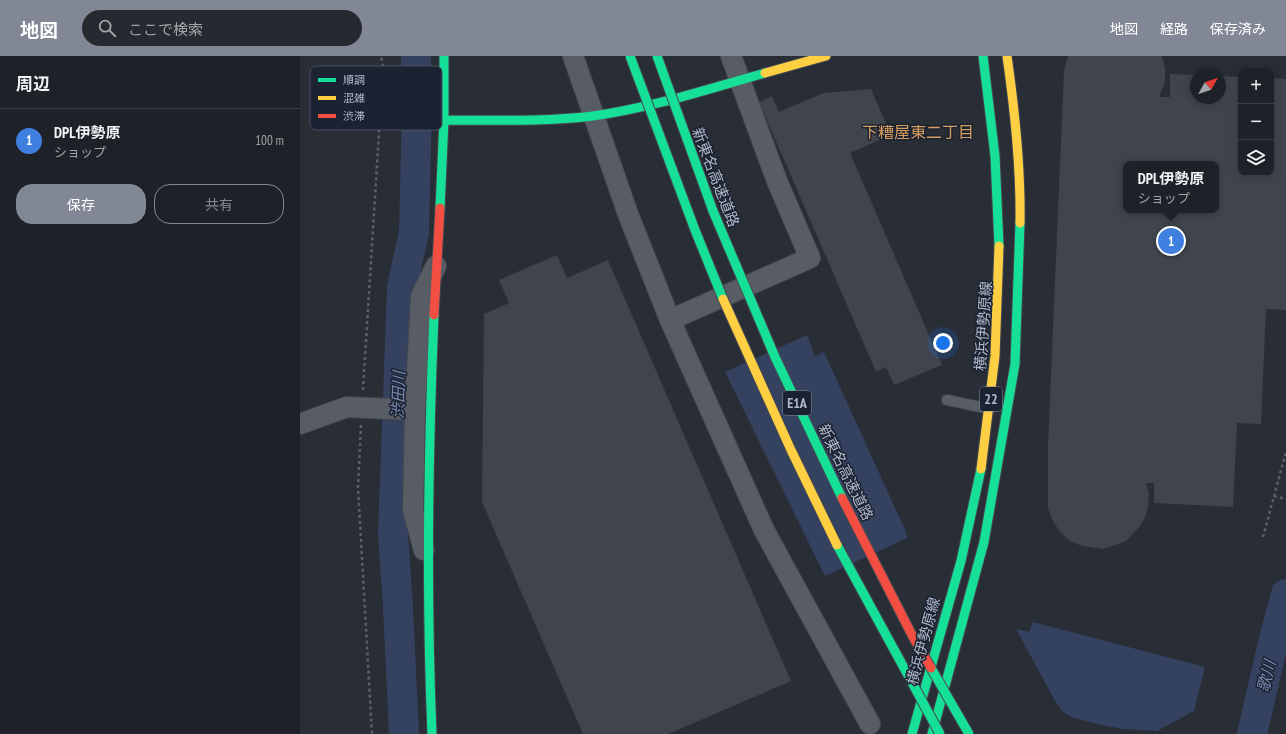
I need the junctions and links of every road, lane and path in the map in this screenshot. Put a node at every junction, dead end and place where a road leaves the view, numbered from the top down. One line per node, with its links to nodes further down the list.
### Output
1 (444, 56): 11 (main road)
2 (573, 56): 10 (street)
3 (630, 56): 27 (main road, E1A, bridge)
4 (657, 56): 28 (main road, 新東名高速道路 / E1A, bridge)
5 (731, 56): 9 (street)
6 (826, 56): 9 (main road)
7 (983, 56): 15 (main road, 横浜伊勢原線 / 22)
8 (1007, 56): 26 (main road, 22)
9 (740, 80): 10 (main road); 13 (street)
10 (593, 116): 11 (main road); 13 (street)
11 (444, 120): 12 (main road)
12 (437, 264): 16 (street); 22 (main road)
13 (670, 320): 23 (street)
14 (947, 400): 15 (lane)
15 (990, 409): 25 (main road, 横浜伊勢原線 / 22)
16 (414, 410): 17 (street); 22 (street)
17 (300, 424)
18 (1286, 452): 19 (path)
19 (1274, 496): 20 (path); 21 (path)
20 (1286, 499)
21 (1262, 537)
22 (426, 559): 24 (main road)
23 (870, 724)
24 (432, 734)
25 (912, 734)
26 (932, 734)
27 (940, 734)
28 (969, 734)

